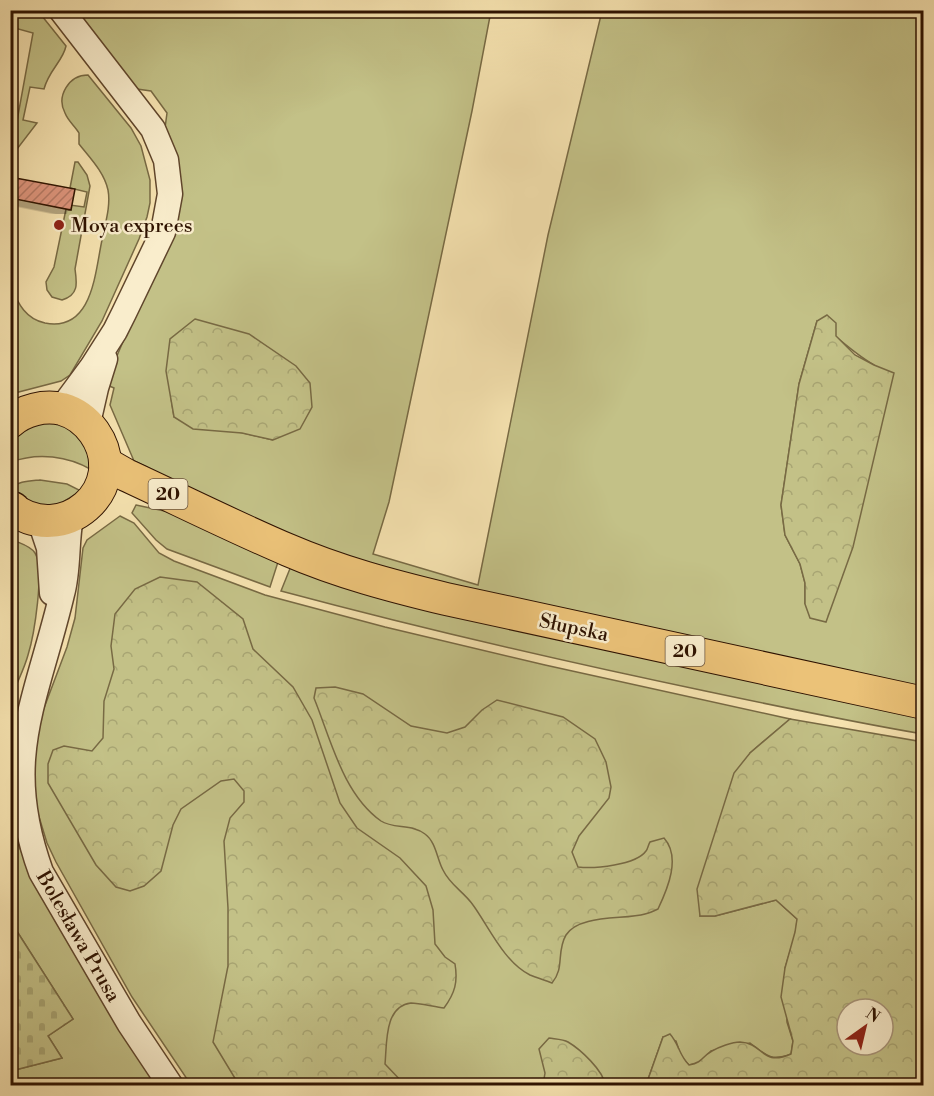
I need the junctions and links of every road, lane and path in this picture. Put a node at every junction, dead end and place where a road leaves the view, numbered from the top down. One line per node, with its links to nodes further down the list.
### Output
1 (61, 10): 2 (street)
2 (75, 416): 3 (main road); 4 (main road)
3 (12, 420)
4 (102, 477): 6 (main road); 8 (main road, Słupska / 20)
5 (18, 511): 6 (main road); 7 (street, Bolesława Prusa)
6 (71, 517): 7 (street, Bolesława Prusa)
7 (50, 638): 9 (street, Bolesława Prusa)
8 (924, 703)
9 (171, 1086)

